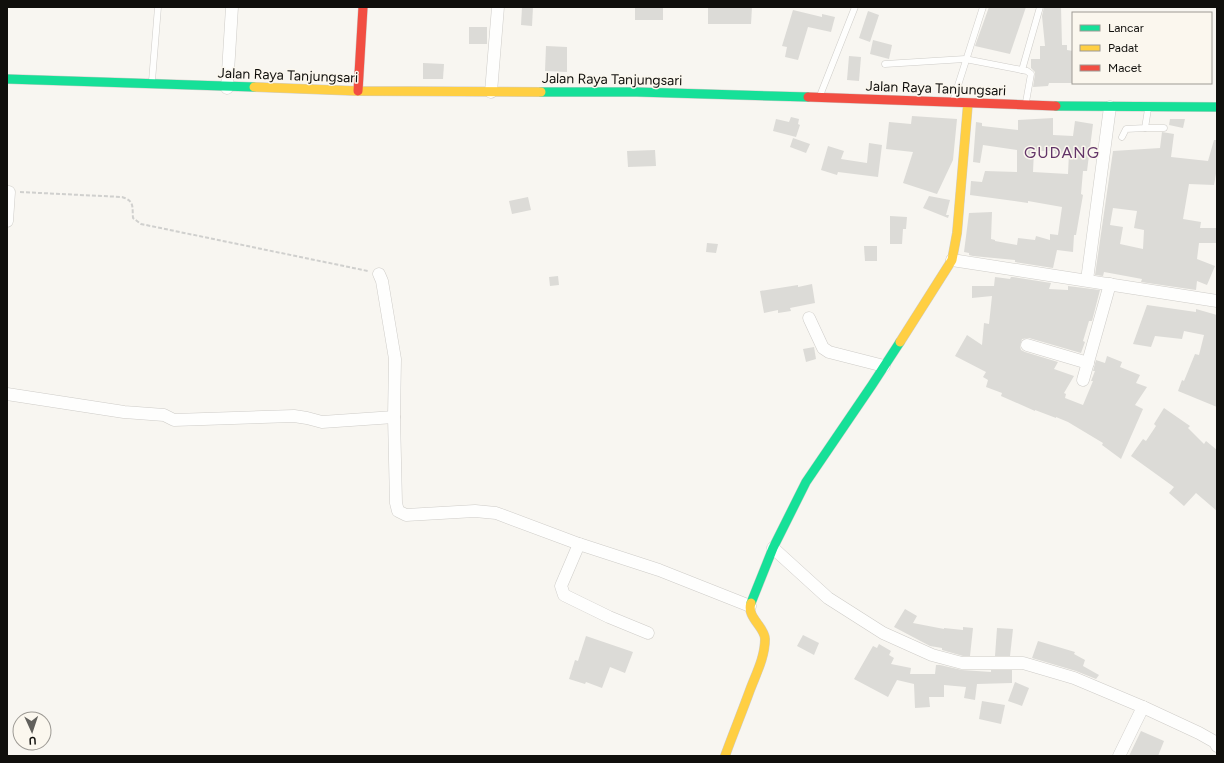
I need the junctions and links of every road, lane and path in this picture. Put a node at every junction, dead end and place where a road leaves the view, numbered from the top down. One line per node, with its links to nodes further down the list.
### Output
1 (158, 7): 12 (lane)
2 (232, 7): 13 (street)
3 (363, 7): 14 (main road)
4 (498, 7): 15 (street)
5 (855, 7): 16 (lane)
6 (983, 7): 8 (lane)
7 (1040, 7): 10 (lane)
8 (966, 59): 9 (lane); 10 (lane); 17 (lane)
9 (885, 64)
10 (1022, 70): 19 (lane)
11 (7, 79): 12 (main road, Jalan Raya Tanjungsari)
12 (152, 85): 13 (main road, Jalan Raya Tanjungsari)
13 (227, 88): 14 (main road, Jalan Raya Tanjungsari)
14 (358, 91): 15 (main road, Jalan Raya Tanjungsari)
15 (491, 92): 16 (main road, Jalan Raya Tanjungsari)
16 (819, 97): 17 (main road, Jalan Raya Tanjungsari)
17 (953, 102): 18 (main road, Jalan Raya Tanjungsari)
18 (968, 103): 19 (main road, Jalan Raya Tanjungsari); 28 (main road)
19 (1026, 105): 21 (main road, Jalan Raya Tanjungsari)
20 (1217, 106): 22 (main road, Jalan Raya Tanjungsari)
21 (1110, 107): 22 (main road, Jalan Raya Tanjungsari); 30 (street)
22 (1149, 107): 23 (lane)
23 (1145, 128): 24 (lane); 25 (lane)
24 (1164, 128)
25 (1122, 137)
26 (8, 192): 27 (street); 29 (path)
27 (7, 221)
28 (952, 260): 30 (street); 36 (main road)
29 (379, 274): 39 (street)
30 (1087, 280): 31 (street)
31 (1110, 284): 32 (street); 35 (street)
32 (1217, 301)
33 (809, 318): 36 (street)
34 (1026, 345): 35 (street)
35 (1088, 363): 37 (street)
36 (884, 366): 41 (main road)
37 (1083, 380)
38 (7, 394): 39 (street)
39 (394, 417): 40 (street)
40 (579, 544): 42 (street); 43 (street)
41 (773, 548): 42 (main road); 44 (street)
42 (750, 606): 46 (main road)
43 (648, 633)
44 (1143, 707): 45 (street); 47 (street)
45 (1217, 746)
46 (725, 756)
47 (1118, 756)

